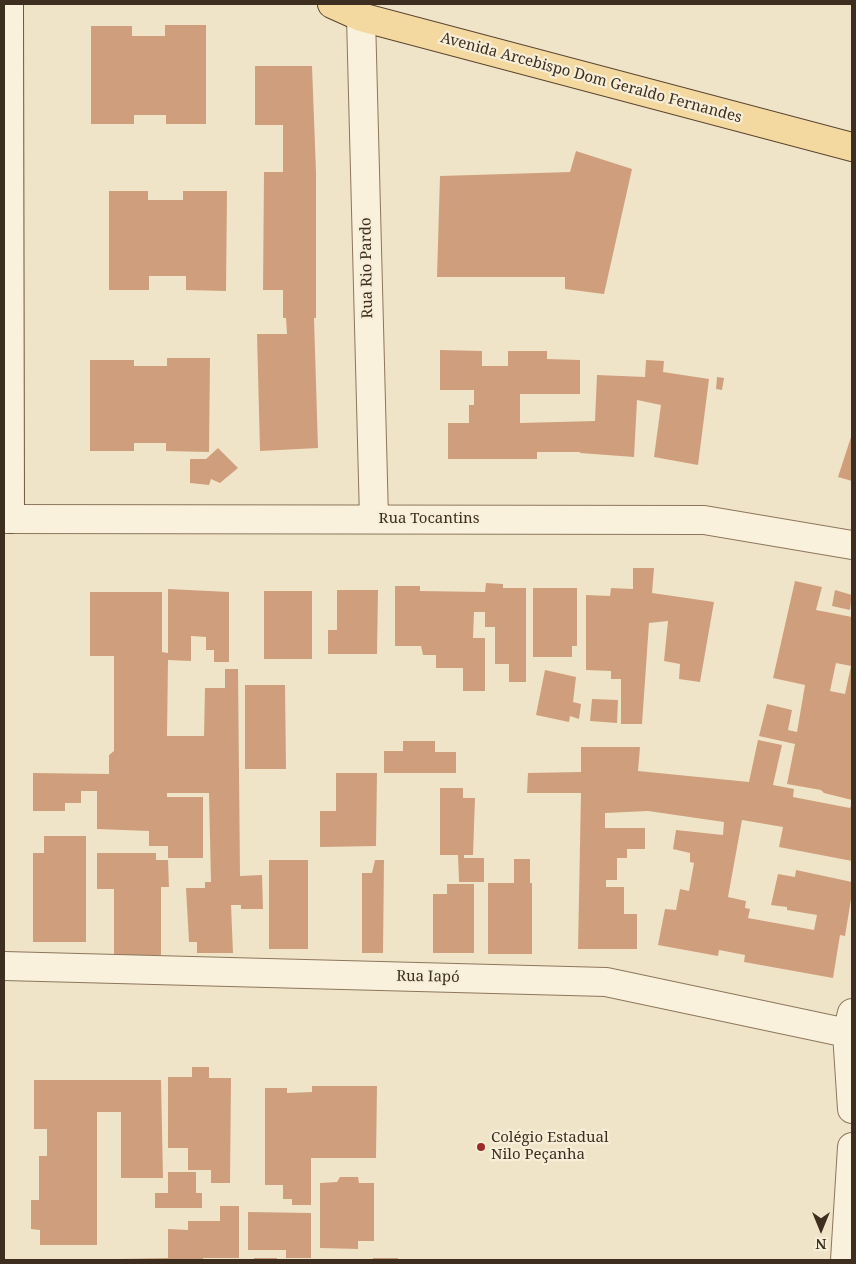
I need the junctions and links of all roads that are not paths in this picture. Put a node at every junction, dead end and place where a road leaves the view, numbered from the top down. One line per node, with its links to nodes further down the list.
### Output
1 (9, 4): 5 (street)
2 (332, 4): 3 (main road, Avenida Arcebispo Dom Geraldo Fernandes)
3 (361, 17): 4 (main road, Avenida Arcebispo Dom Geraldo Fernandes); 6 (street, Rua Rio Pardo)
4 (852, 147)
5 (7, 519): 6 (street, Rua Tocantins)
6 (374, 519): 7 (street, Rua Tocantins)
7 (852, 545)
8 (4, 966): 9 (street, Rua Iapó)
9 (850, 1023): 10 (street)
10 (852, 1109)
11 (852, 1148): 12 (street)
12 (845, 1260)

